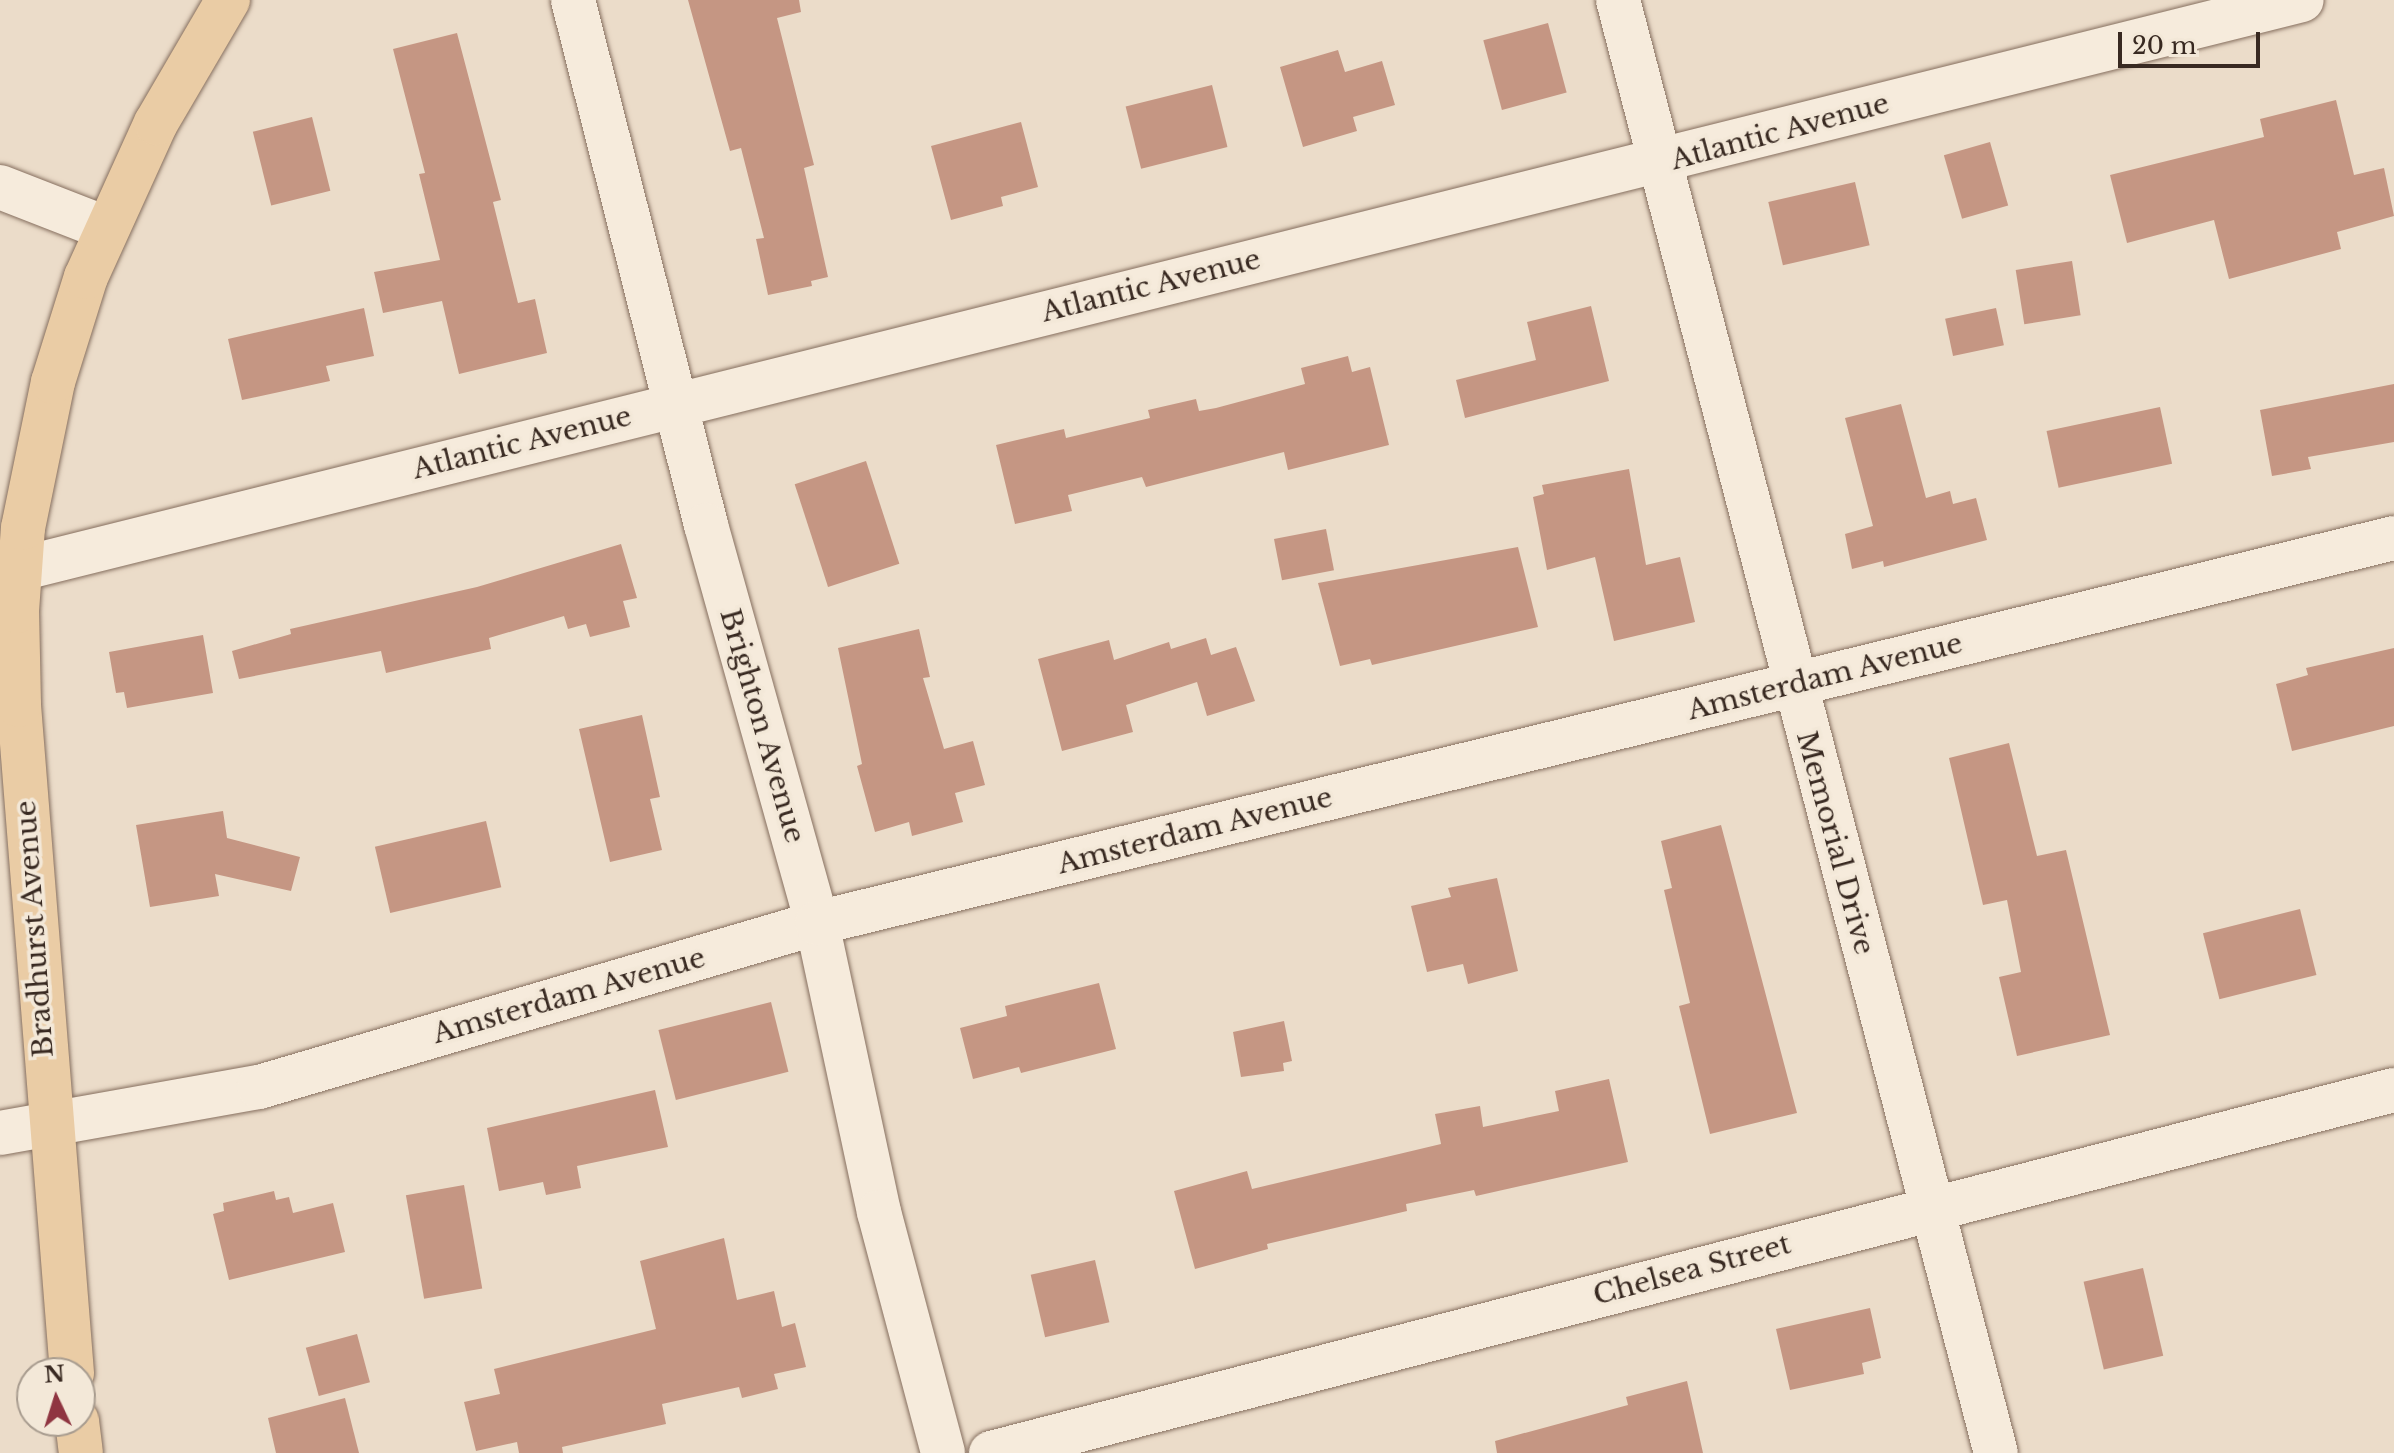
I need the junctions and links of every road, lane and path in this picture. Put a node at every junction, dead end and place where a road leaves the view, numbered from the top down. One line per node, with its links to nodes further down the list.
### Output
1 (228, 0): 7 (main road, Bradhurst Avenue)
2 (573, 0): 8 (street, Brighton Avenue)
3 (1618, 0): 5 (street, Memorial Drive)
4 (2302, 0): 5 (street, Atlantic Avenue)
5 (1659, 164): 8 (street, Atlantic Avenue); 11 (street, Memorial Drive)
6 (0, 187): 7 (street)
7 (105, 228): 10 (main road, Bradhurst Avenue)
8 (675, 404): 10 (street, Atlantic Avenue); 12 (street, Brighton Avenue)
9 (2394, 538): 11 (street, Amsterdam Avenue)
10 (9, 572): 14 (main road, Bradhurst Avenue)
11 (1792, 685): 12 (street, Amsterdam Avenue); 16 (street, Memorial Drive)
12 (817, 923): 14 (street, Amsterdam Avenue); 18 (street, Brighton Avenue)
13 (2394, 1090): 16 (street, Chelsea Street)
14 (49, 1121): 15 (street, Amsterdam Avenue); 17 (main road, Bradhurst Avenue)
15 (0, 1133)
16 (1933, 1208): 19 (street, Chelsea Street); 20 (street, Memorial Drive)
17 (71, 1357)
18 (943, 1453)
19 (991, 1453)
20 (1996, 1453)

